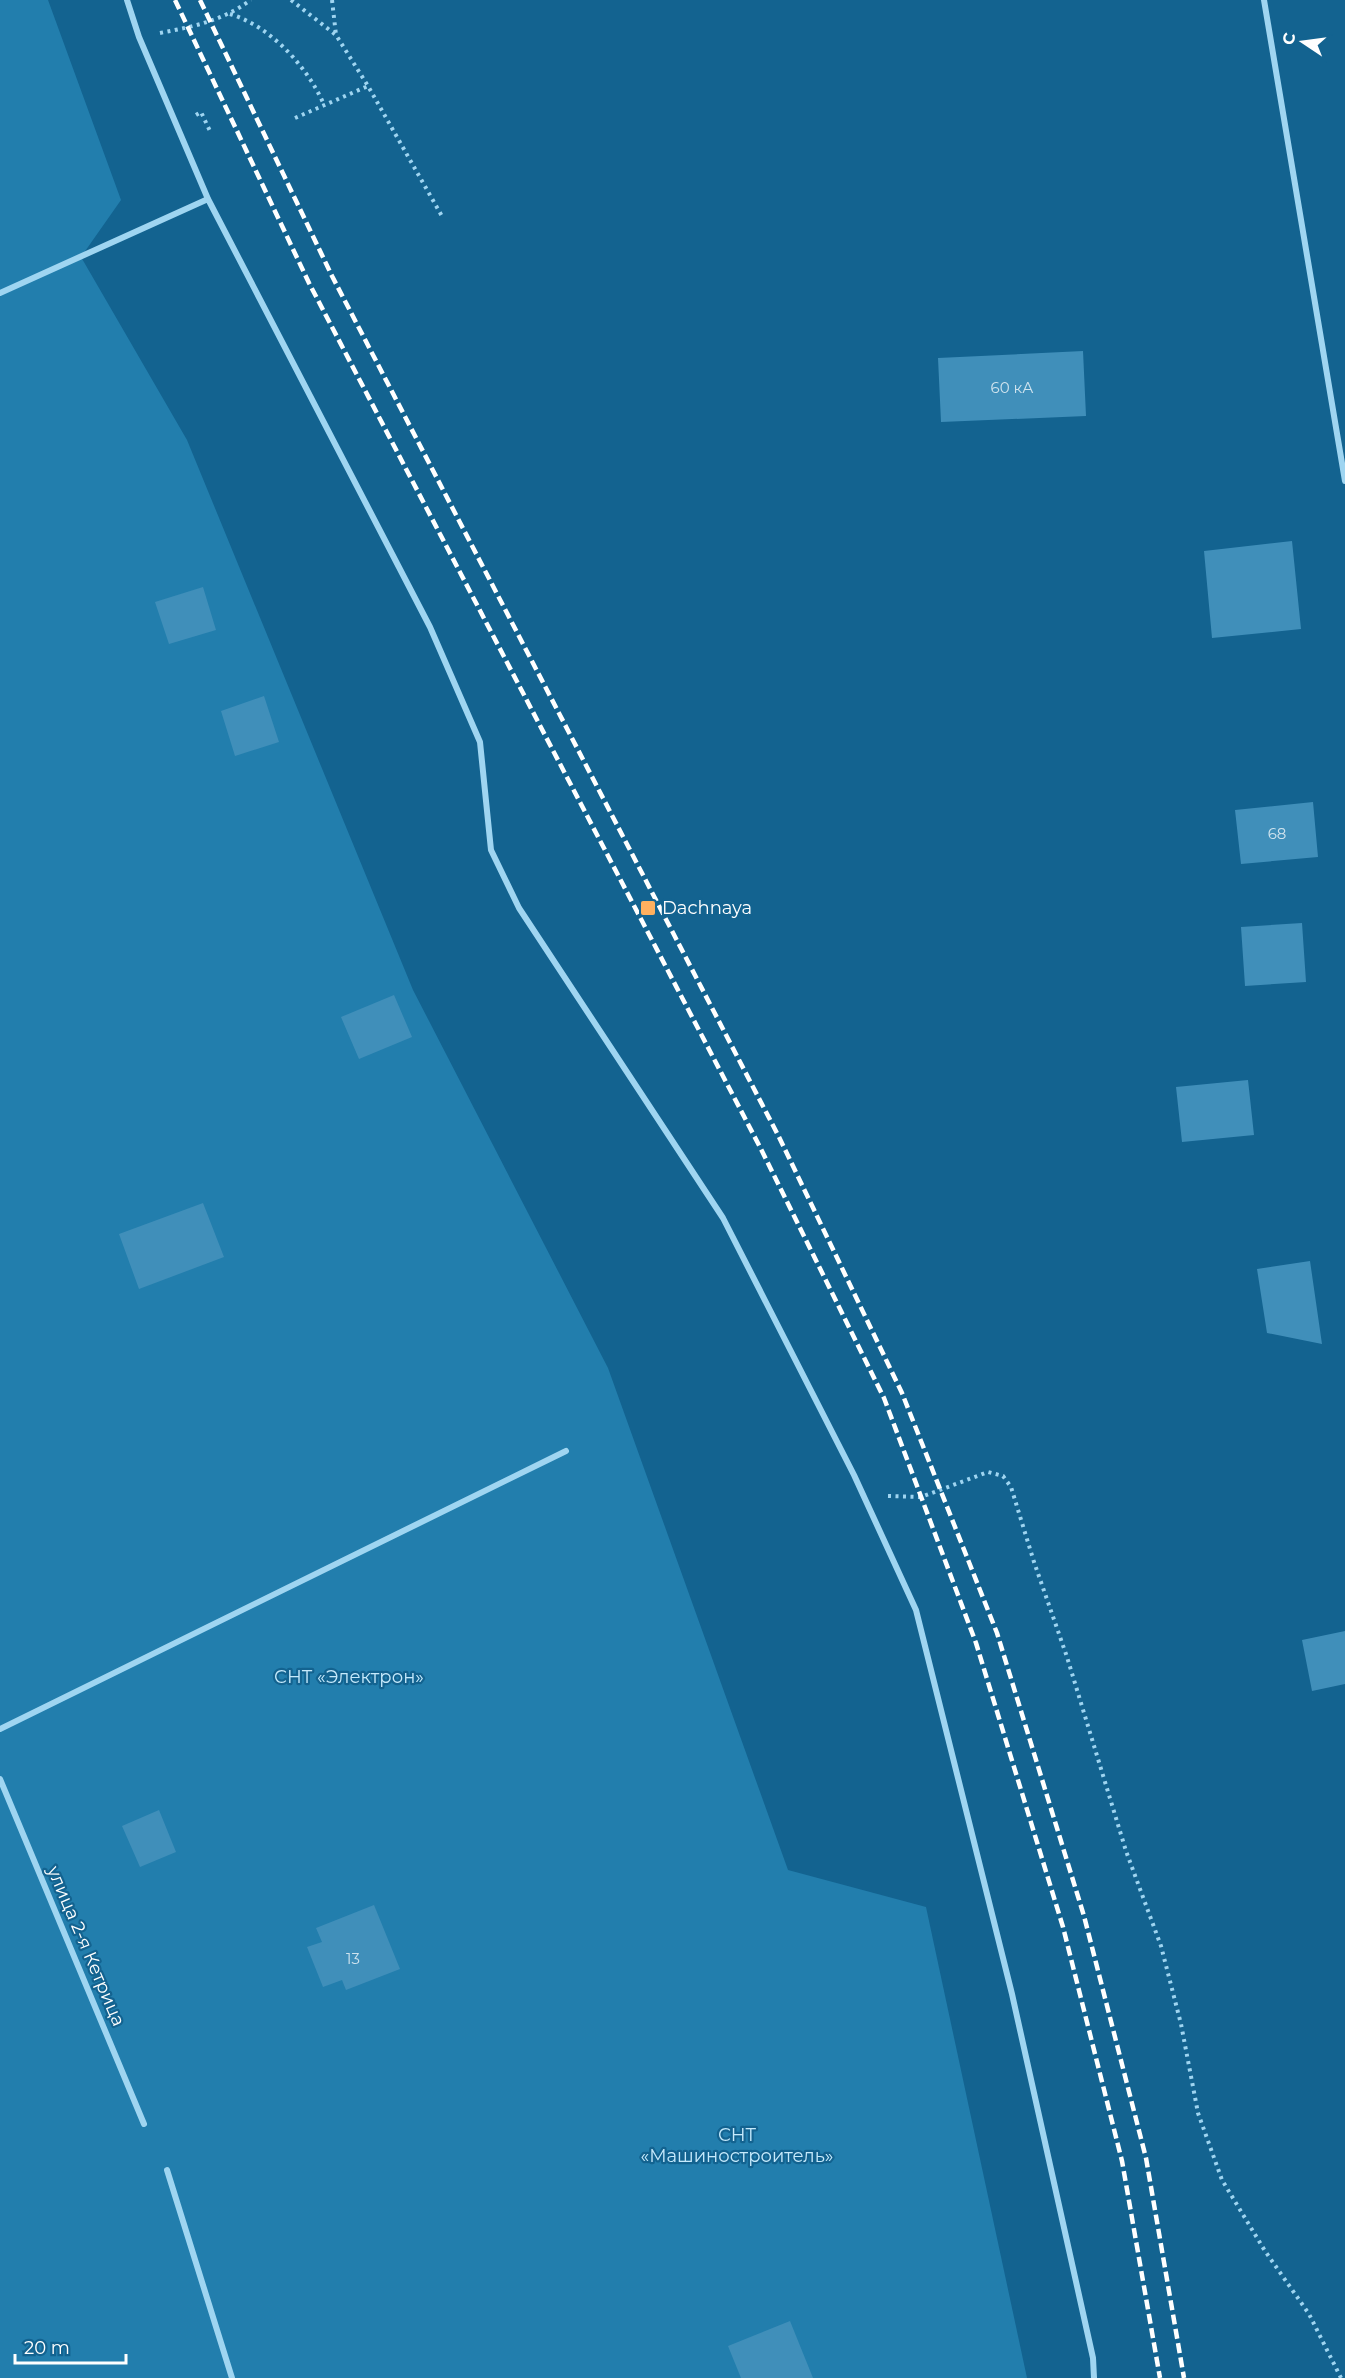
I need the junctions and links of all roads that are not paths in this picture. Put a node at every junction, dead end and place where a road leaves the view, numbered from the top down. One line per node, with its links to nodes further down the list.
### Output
1 (127, 0): 3 (street)
2 (1263, 0): 5 (street)
3 (207, 198): 4 (street); 12 (street)
4 (0, 293)
5 (1345, 481)
6 (566, 1451): 7 (street)
7 (0, 1729)
8 (0, 1779): 9 (street, улица 2-я Кетрица)
9 (144, 2124)
10 (167, 2170): 11 (street)
11 (232, 2378)
12 (1094, 2378)

